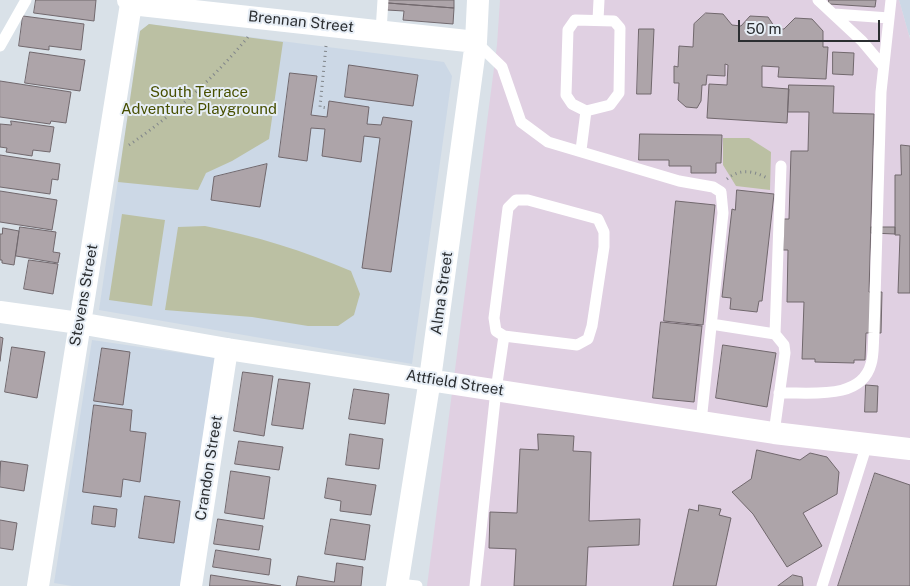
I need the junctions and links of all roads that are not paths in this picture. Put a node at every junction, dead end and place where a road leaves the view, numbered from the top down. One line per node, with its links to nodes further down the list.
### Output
1 (26, 0): 15 (lane)
2 (383, 0): 13 (lane)
3 (478, 0): 14 (street, Alma Street)
4 (599, 0): 12 (lane)
5 (818, 0): 10 (lane)
6 (891, 0): 11 (lane)
7 (129, 2): 8 (street, Brennan Street); 21 (street, Stevens Street)
8 (182, 5): 9 (street, Brennan Street)
9 (294, 10): 13 (street, Brennan Street)
10 (834, 14): 11 (lane); 16 (lane)
11 (889, 18): 16 (lane)
12 (598, 20): 17 (lane); 17 (lane)
13 (380, 31): 14 (street, Brennan Street)
14 (476, 42): 18 (lane); 26 (street, Alma Street)
15 (0, 46)
16 (883, 66): 28 (lane)
17 (586, 111): 18 (lane)
18 (581, 150): 22 (lane)
19 (780, 166): 23 (lane)
20 (0, 312): 21 (street, Attfield Street)
21 (79, 323): 25 (street, Attfield Street); 34 (street, Stevens Street)
22 (711, 324): 23 (lane); 29 (lane)
23 (775, 334): 28 (lane)
24 (504, 336): 24 (lane); 27 (lane)
25 (227, 349): 26 (street, Attfield Street); 35 (street, Crandon Street)
26 (430, 379): 27 (street, Attfield Street); 33 (street, Alma Street)
27 (496, 390): 29 (street, Attfield Street); 36 (lane)
28 (779, 393): 30 (lane)
29 (701, 422): 30 (street, Attfield Street)
30 (774, 433): 31 (street, Attfield Street)
31 (867, 444): 32 (street, Attfield Street); 37 (lane)
32 (910, 449)
33 (404, 585)
34 (38, 586)
35 (191, 586)
36 (475, 586)
37 (822, 586)

